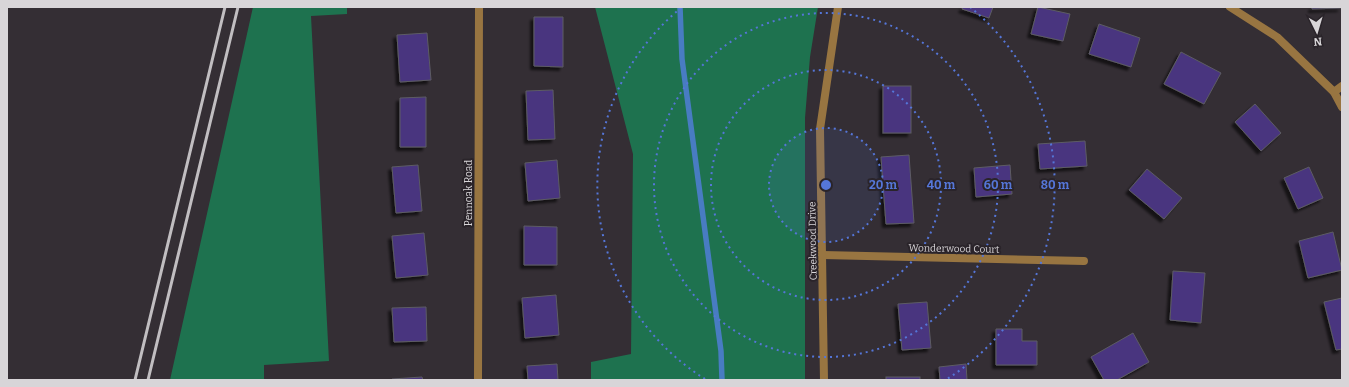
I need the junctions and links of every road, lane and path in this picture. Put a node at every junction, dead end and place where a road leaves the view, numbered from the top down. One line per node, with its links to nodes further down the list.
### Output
1 (479, 7): 9 (street, Pennoak Road)
2 (838, 7): 7 (street, Creekwood Drive)
3 (1230, 7): 5 (street)
4 (1342, 86): 5 (street)
5 (1334, 92): 6 (street)
6 (1342, 107)
7 (823, 255): 8 (street, Wonderwood Court); 10 (street, Creekwood Drive)
8 (1084, 261)
9 (478, 380)
10 (824, 380)

